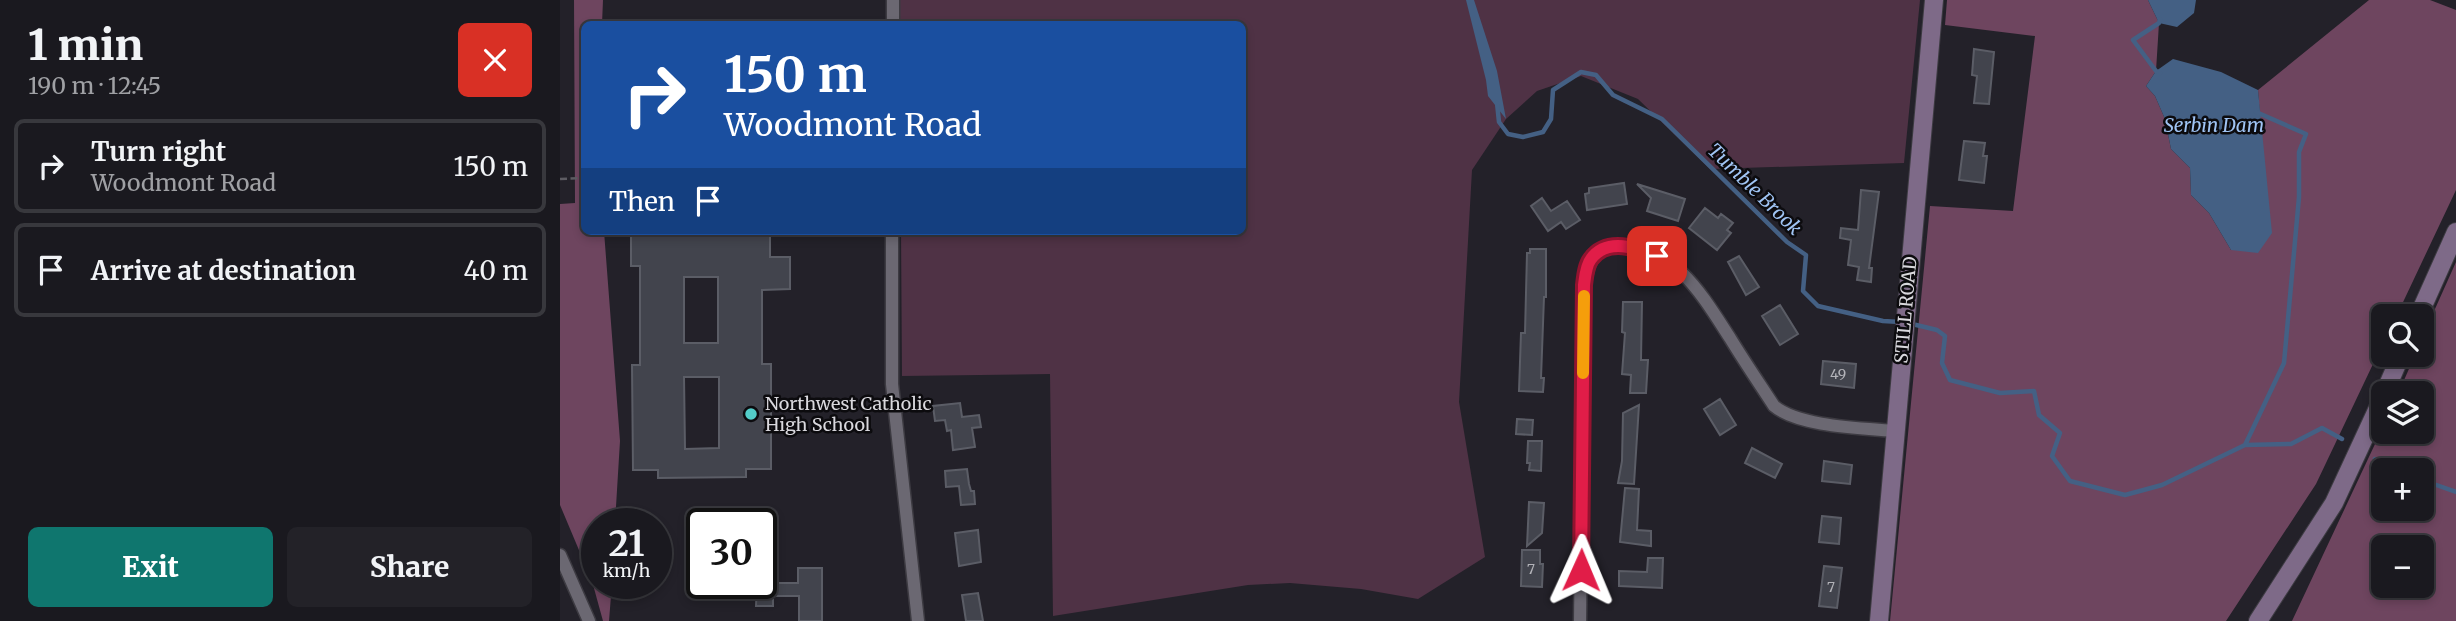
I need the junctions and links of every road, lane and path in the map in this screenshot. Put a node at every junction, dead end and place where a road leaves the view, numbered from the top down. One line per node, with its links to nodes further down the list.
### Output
1 (893, 0): 3 (street)
2 (1934, 0): 10 (street, STILL ROAD)
3 (893, 21)
4 (581, 177): 5 (path)
5 (560, 179)
6 (2456, 232): 8 (street)
7 (892, 235): 13 (street)
8 (2424, 304)
9 (2371, 422): 16 (street)
10 (1896, 431): 14 (street); 15 (street, STILL ROAD)
11 (560, 555): 12 (street)
12 (589, 621)
13 (918, 621)
14 (1580, 621)
15 (1879, 621)
16 (2258, 621)

